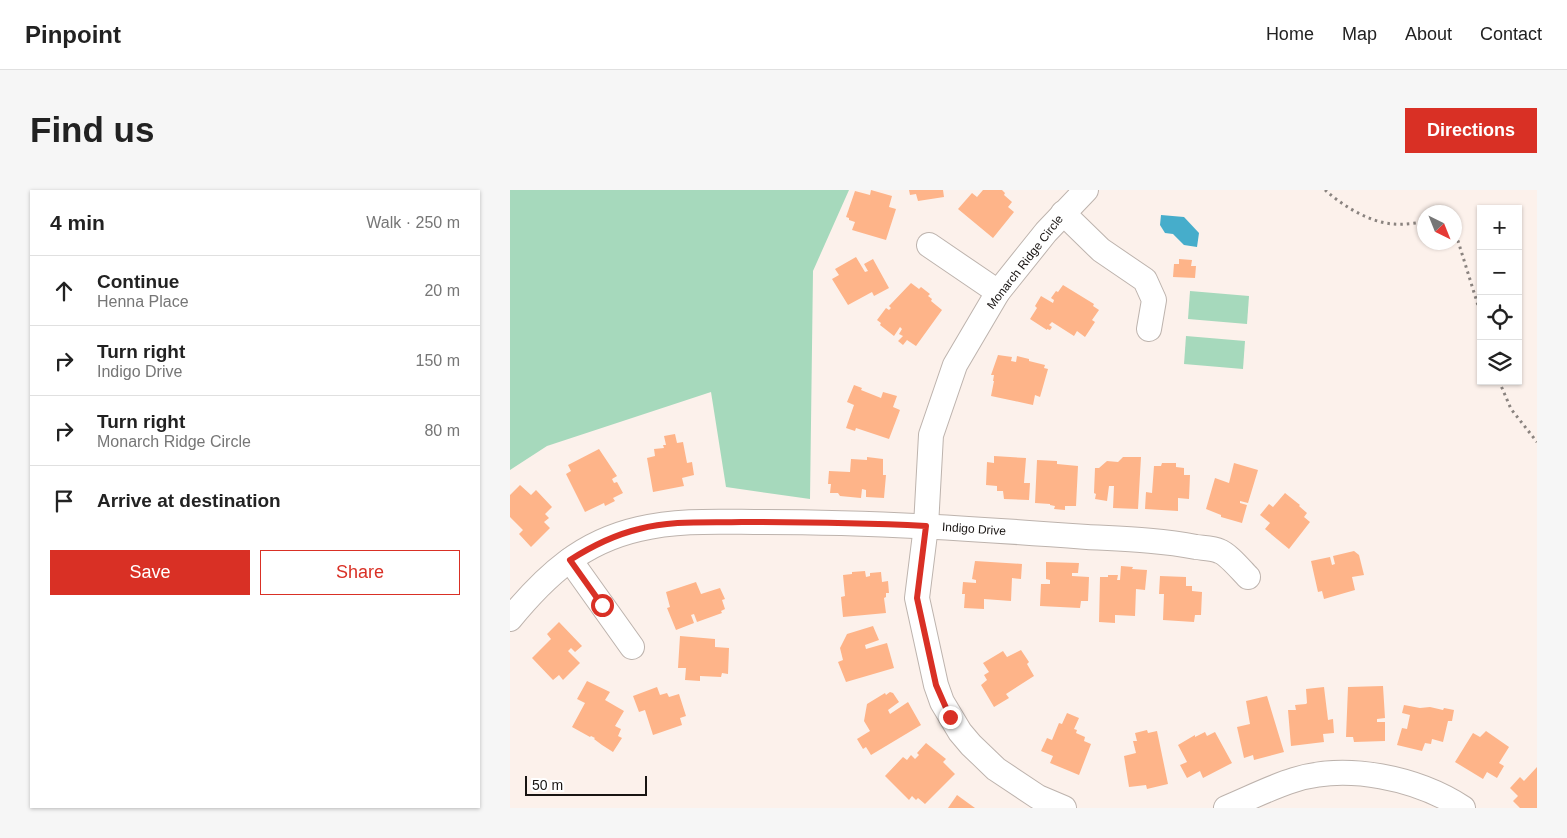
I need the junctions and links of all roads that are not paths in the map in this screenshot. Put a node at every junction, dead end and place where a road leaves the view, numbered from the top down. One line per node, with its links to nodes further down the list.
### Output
1 (1086, 190): 2 (street, Monarch Ridge Circle)
2 (1063, 213): 4 (street, Monarch Ridge Circle); 5 (street)
3 (929, 245): 4 (street)
4 (998, 292): 6 (street, Monarch Ridge Circle)
5 (1149, 329)
6 (926, 526): 7 (street, Indigo Drive); 8 (street, Indigo Drive); 11 (street, Monarch Ridge Circle)
7 (570, 560): 9 (street, Indigo Drive); 10 (street)
8 (1248, 577)
9 (510, 619)
10 (632, 647)
11 (1035, 803): 12 (street, Monarch Ridge Circle)
12 (1064, 808)
13 (1226, 808): 14 (street)
14 (1463, 808)

